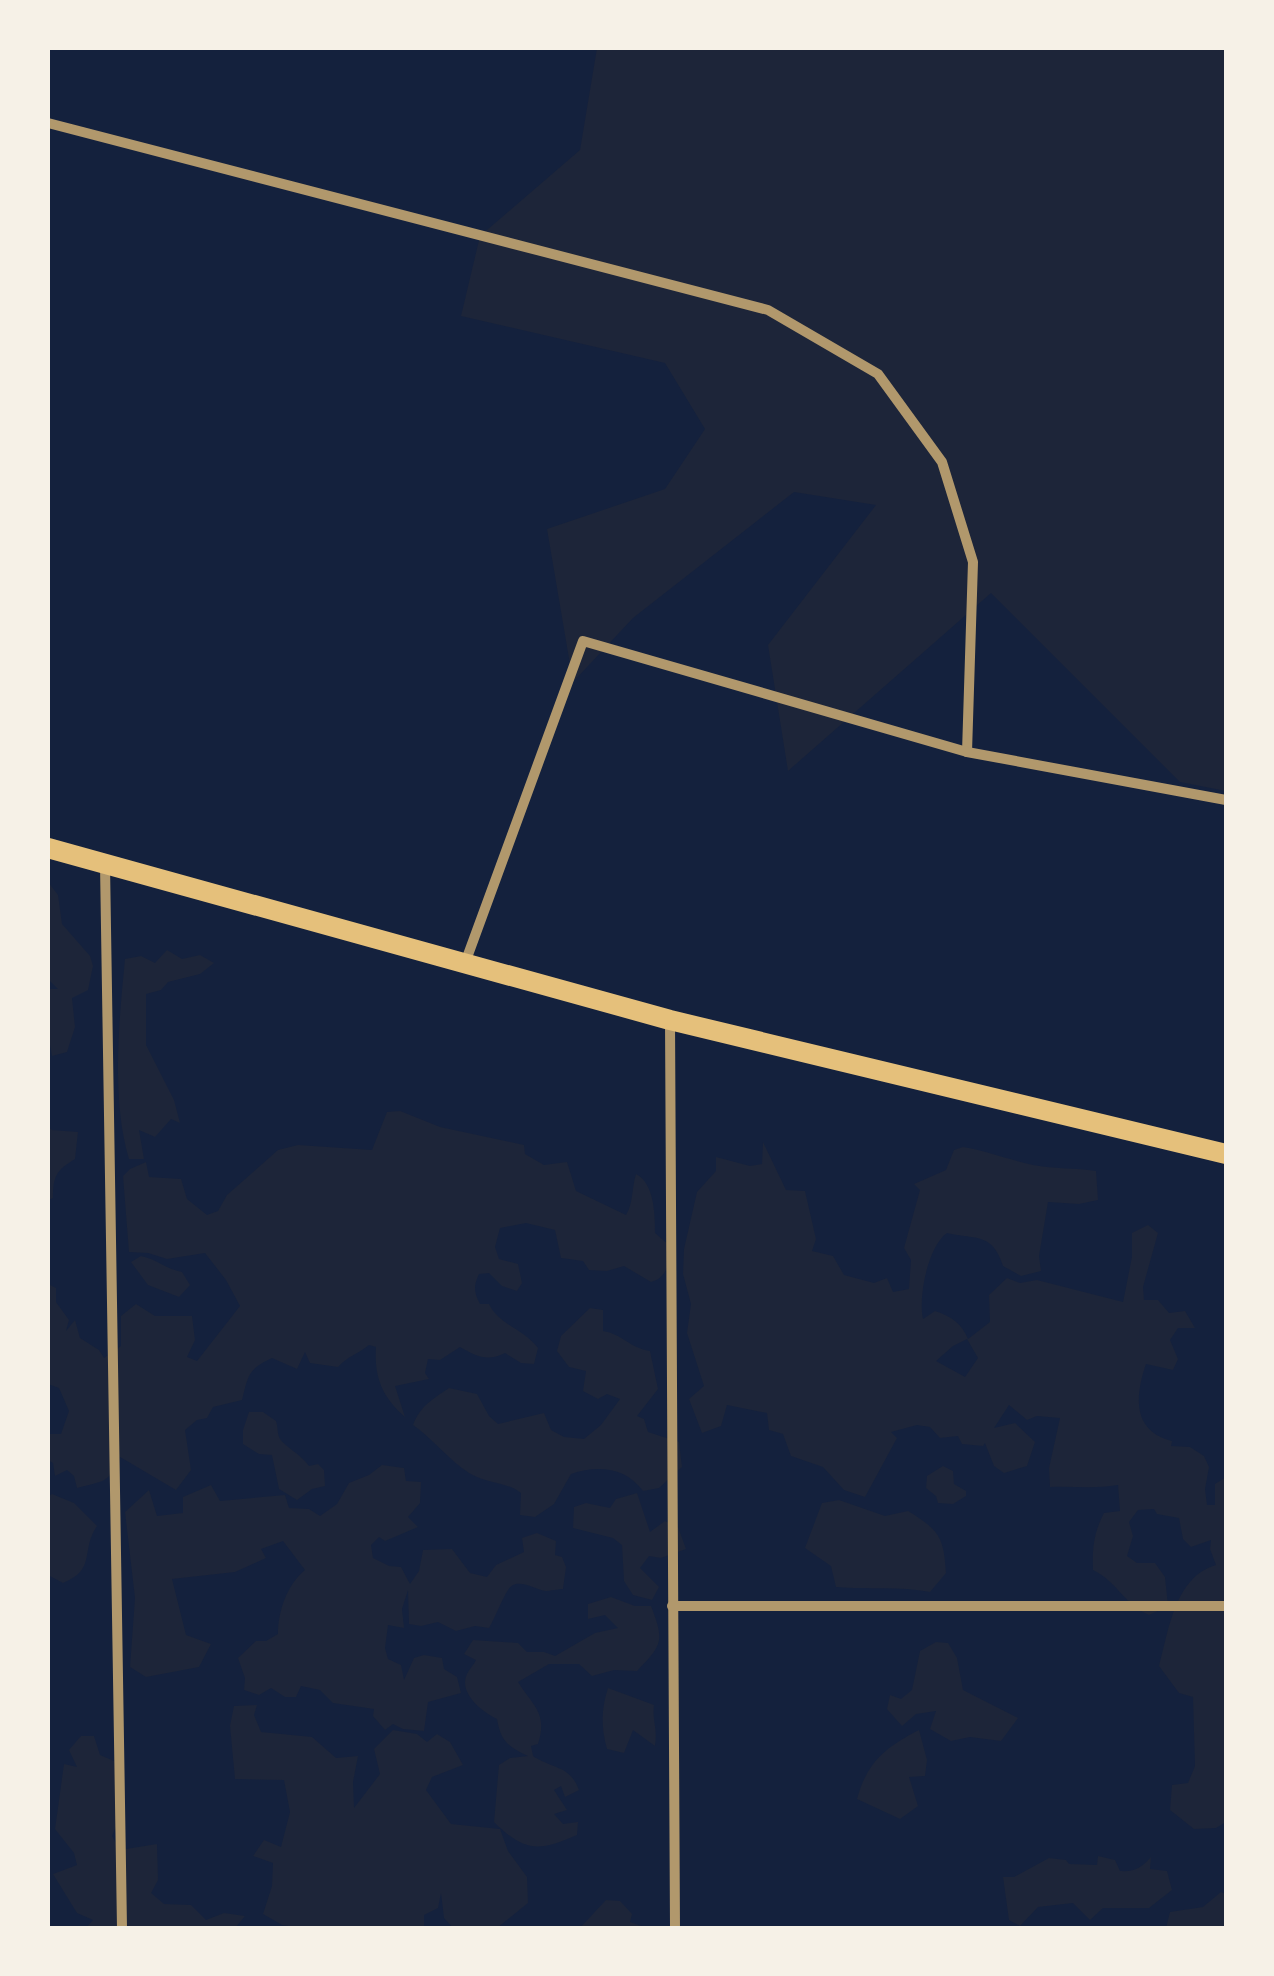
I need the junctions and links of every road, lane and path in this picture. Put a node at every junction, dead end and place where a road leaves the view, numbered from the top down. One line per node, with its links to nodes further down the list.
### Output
1 (48, 123): 2 (street)
2 (967, 752): 3 (street); 6 (street)
3 (1226, 800)
4 (48, 848): 5 (main road)
5 (105, 862): 6 (main road); 11 (street)
6 (465, 963): 7 (main road)
7 (670, 1020): 8 (main road); 9 (street)
8 (1226, 1154)
9 (672, 1606): 10 (street); 12 (street)
10 (1226, 1606)
11 (122, 1928)
12 (675, 1928)

